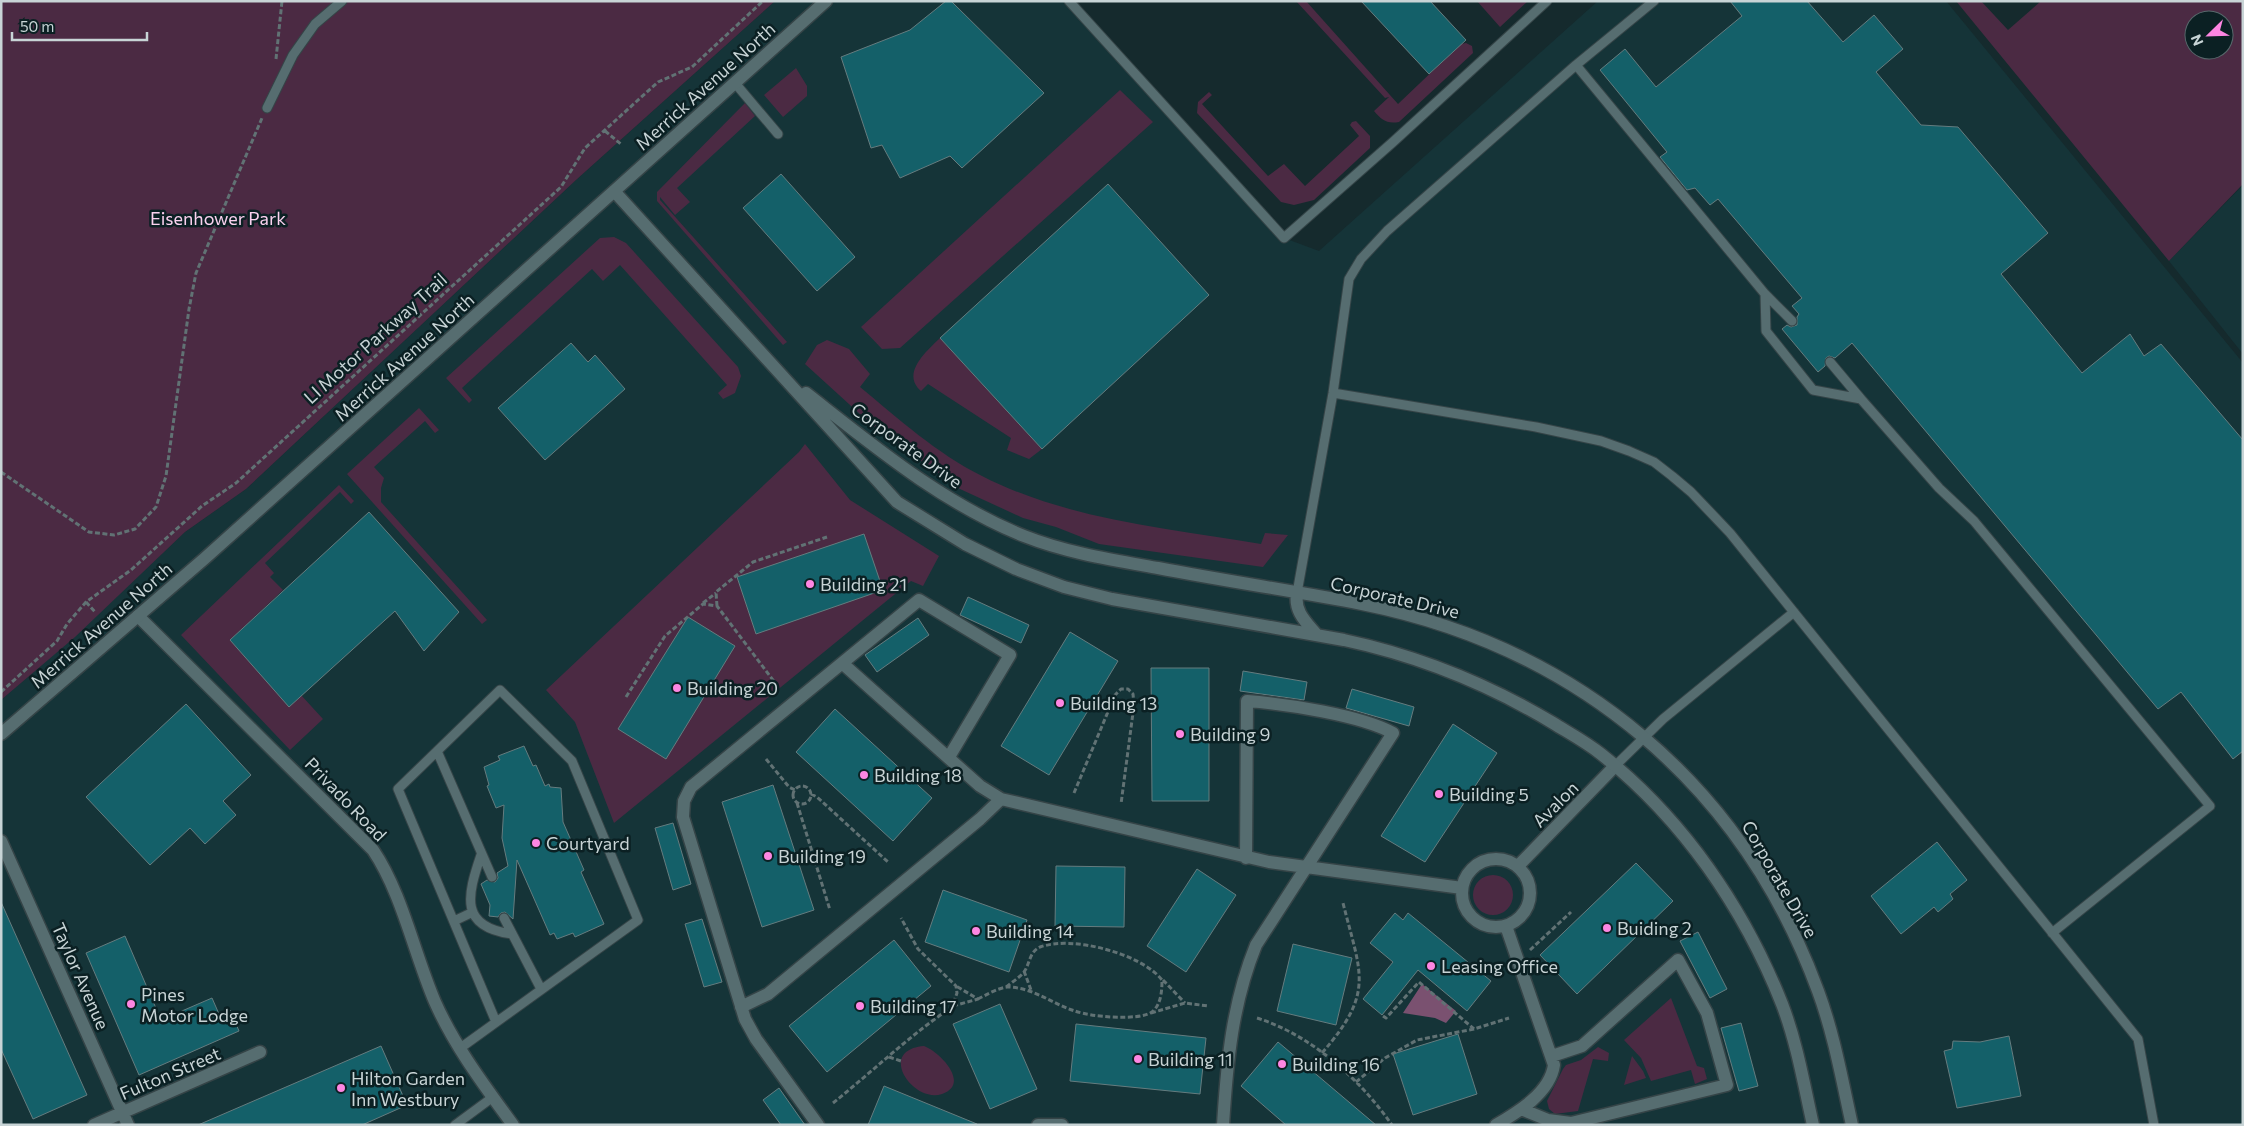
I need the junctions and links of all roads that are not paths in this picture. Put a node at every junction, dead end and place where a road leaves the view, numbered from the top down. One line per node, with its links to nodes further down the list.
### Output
1 (342, 1): 8 (lane)
2 (826, 1): 7 (street, Merrick Avenue North)
3 (1069, 1): 4 (lane)
4 (1547, 1)
5 (1654, 1): 6 (lane)
6 (1576, 65): 11 (lane); 15 (lane)
7 (735, 82): 9 (lane); 10 (street, Merrick Avenue North)
8 (267, 108)
9 (778, 134)
10 (614, 191): 14 (street, Corporate Drive); 19 (street, Merrick Avenue North)
11 (1764, 294): 12 (lane); 16 (lane)
12 (1792, 320)
13 (1830, 362): 16 (lane)
14 (777, 369): 17 (street, Corporate Drive); 20 (street, Corporate Drive)
15 (1334, 393): 17 (lane); 18 (lane)
16 (1861, 399): 39 (lane)
17 (1297, 593): 20 (street); 23 (street, Corporate Drive)
18 (1794, 612): 23 (lane); 39 (lane)
19 (138, 616): 22 (street, Merrick Avenue North); 44 (street, Privado Road)
20 (1316, 634): 26 (street, Corporate Drive)
21 (842, 663): 25 (street); 25 (street); 42 (street)
22 (1, 734)
23 (1645, 737): 26 (lane); 60 (street, Corporate Drive)
24 (437, 751): 29 (lane); 37 (lane); 41 (lane)
25 (949, 757): 27 (street)
26 (1615, 766): 31 (street, Avalon); 59 (street, Corporate Drive)
27 (1001, 799): 30 (street); 42 (street)
28 (1, 841): 49 (street, Taylor Avenue)
29 (481, 855): 33 (lane); 35 (lane)
30 (1246, 858): 32 (street); 32 (street)
31 (1518, 866): 34 (street); 38 (street)
32 (1308, 868): 34 (street); 57 (street)
33 (492, 877)
34 (1462, 888): 38 (street)
35 (473, 912): 37 (lane); 40 (lane)
36 (504, 918): 40 (lane)
37 (454, 922): 43 (lane)
38 (1506, 926): 46 (street)
39 (2052, 933): 61 (lane)
40 (512, 934): 41 (lane)
41 (541, 990): 43 (lane)
42 (741, 1007): 54 (street)
43 (496, 1022): 44 (lane)
44 (459, 1049): 47 (street, Privado Road)
45 (260, 1052): 49 (street, Fulton Street)
46 (1552, 1056): 48 (street); 48 (street)
47 (493, 1097): 52 (lane); 53 (street, Privado Road)
48 (1521, 1109): 58 (street)
49 (122, 1112): 50 (street, Fulton Street); 51 (street, Taylor Avenue)
50 (94, 1125)
51 (128, 1125)
52 (455, 1125)
53 (513, 1125)
54 (818, 1125)
55 (1038, 1125): 56 (street)
56 (1062, 1125)
57 (1223, 1125)
58 (1496, 1125)
59 (1813, 1125)
60 (1852, 1125)
61 (2154, 1125)

